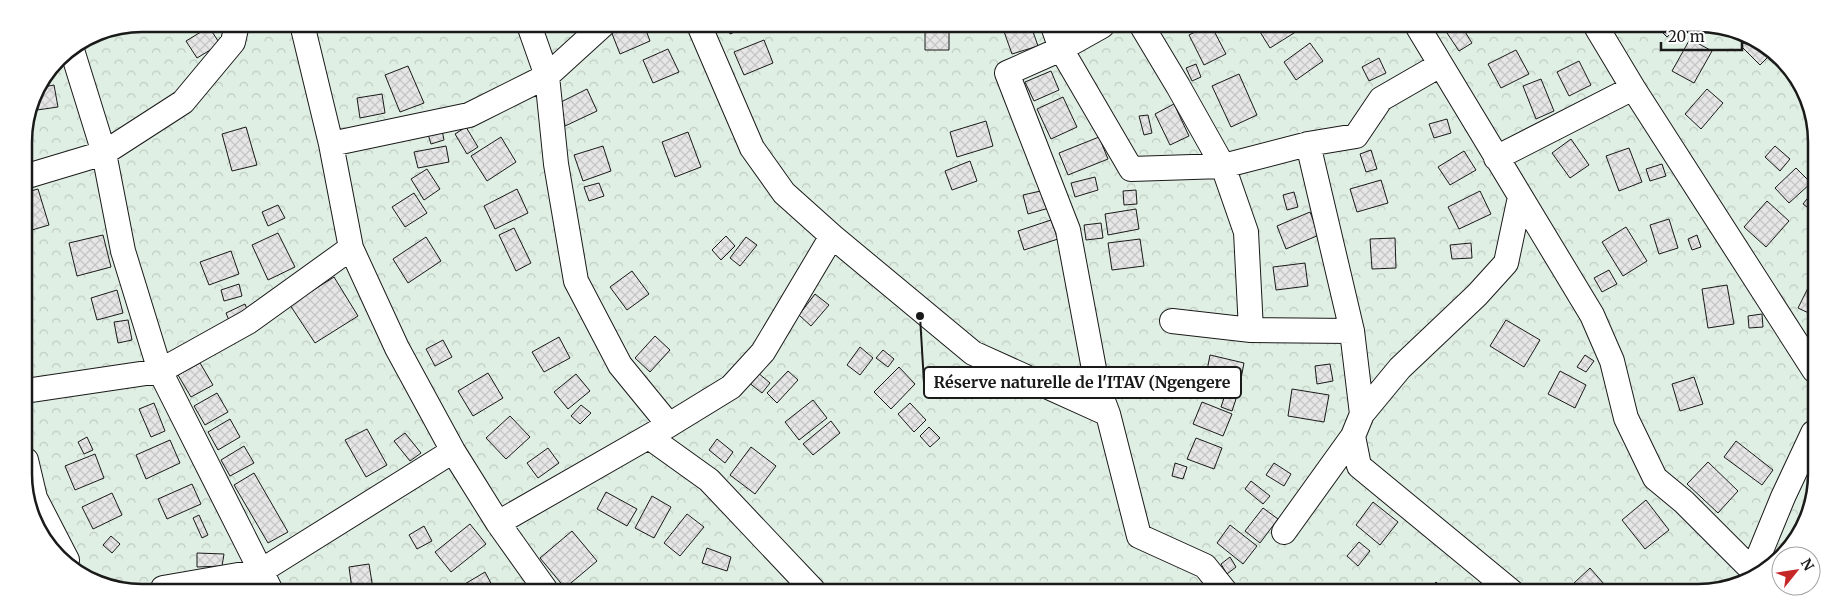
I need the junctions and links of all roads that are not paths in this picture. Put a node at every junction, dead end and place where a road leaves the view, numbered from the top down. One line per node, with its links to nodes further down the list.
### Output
1 (235, 32): 18 (street)
2 (304, 32): 16 (street)
3 (531, 32): 14 (street)
4 (595, 32): 14 (street)
5 (702, 32): 23 (street)
6 (1055, 32): 11 (street)
7 (1091, 32): 11 (street)
8 (1146, 32): 20 (street)
9 (1421, 32): 13 (street)
10 (1599, 32): 15 (street)
11 (1061, 49): 20 (street); 31 (street)
12 (74, 57): 18 (street)
13 (1440, 66): 17 (street); 19 (street)
14 (547, 76): 16 (street); 33 (street)
15 (1633, 88): 19 (street); 28 (street)
16 (331, 144): 24 (street)
17 (1308, 144): 20 (street); 27 (street)
18 (104, 153): 21 (street); 29 (street)
19 (1496, 158): 22 (street)
20 (1223, 166): 26 (street)
21 (33, 174)
22 (1520, 197): 32 (street); 42 (street)
23 (832, 236): 31 (street); 33 (street)
24 (351, 248): 29 (street); 36 (street)
25 (1172, 321): 26 (street)
26 (1251, 330): 27 (street)
27 (1352, 331): 32 (street)
28 (1808, 361)
29 (160, 370): 30 (street); 43 (street)
30 (32, 390)
31 (1108, 414): 44 (street)
32 (1362, 414): 34 (street)
33 (659, 431): 38 (street); 48 (street)
34 (1353, 436): 39 (street); 45 (street)
35 (1808, 445): 41 (street)
36 (453, 451): 38 (street); 43 (street)
37 (36, 500): 40 (street)
38 (498, 523): 47 (street)
39 (1284, 532)
40 (59, 545)
41 (1755, 568)
42 (1750, 570)
43 (265, 580): 46 (street)
44 (1219, 583)
45 (1500, 583)
46 (215, 584)
47 (540, 584)
48 (807, 584)

